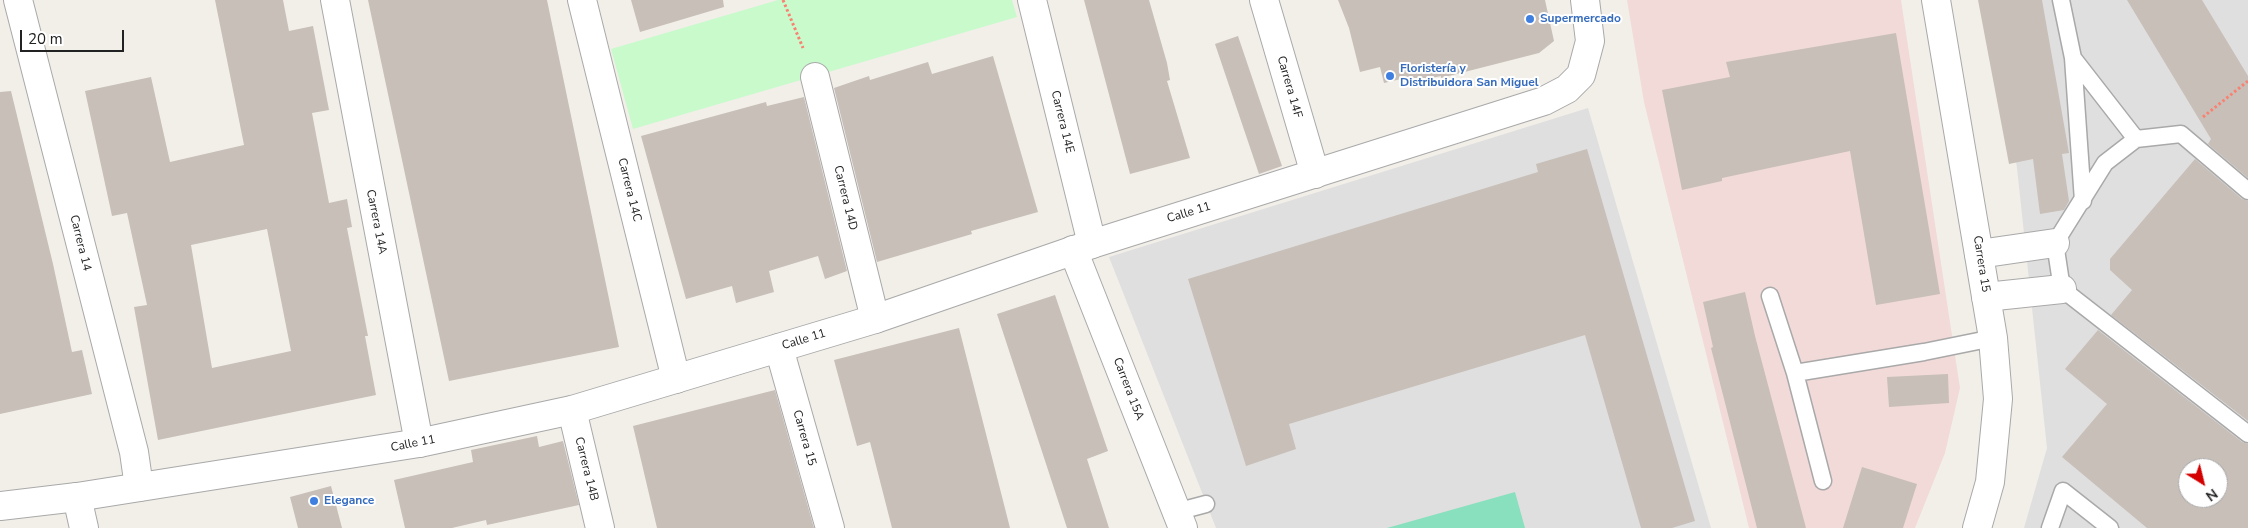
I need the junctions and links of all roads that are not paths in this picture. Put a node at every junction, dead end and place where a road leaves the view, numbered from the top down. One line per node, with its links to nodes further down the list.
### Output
1 (18, 0): 30 (street, Carrera 14)
2 (334, 0): 28 (street, Carrera 14A)
3 (582, 0): 25 (street, Carrera 14C)
4 (1032, 0): 16 (street, Carrera 14E)
5 (1264, 0): 12 (street, Carrera 14F)
6 (1584, 0): 12 (street, Calle 11)
7 (1936, 0): 17 (street, Carrera 15)
8 (2061, 0): 9 (lane)
9 (2073, 58): 11 (lane); 14 (lane)
10 (815, 76): 21 (street, Carrera 14D)
11 (2136, 139): 13 (lane); 14 (lane)
12 (1315, 174): 16 (street, Calle 11)
13 (2248, 191)
14 (2083, 201): 15 (lane)
15 (2055, 242): 17 (street); 18 (lane)
16 (1083, 247): 21 (street, Calle 11); 34 (street, Carrera 15A)
17 (1979, 254): 20 (street, Carrera 15)
18 (2062, 289): 20 (street); 27 (lane)
19 (1770, 296): 24 (lane)
20 (1986, 297): 22 (street, Carrera 15)
21 (875, 319): 23 (street, Calle 11)
22 (1993, 338): 24 (lane); 38 (street, Carrera 15)
23 (779, 348): 25 (street, Calle 11); 37 (street, Carrera 15)
24 (1795, 372): 29 (lane)
25 (676, 379): 26 (street, Calle 11)
26 (572, 410): 28 (street, Calle 11); 36 (street, Carrera 14B)
27 (2248, 434)
28 (418, 443): 30 (street, Calle 11)
29 (1823, 481)
30 (140, 487): 31 (street, Calle 11)
31 (77, 497): 33 (street, Calle 11); 35 (street)
32 (1206, 504): 34 (lane)
33 (0, 506)
34 (1180, 520)
35 (84, 528)
36 (600, 528)
37 (830, 528)
38 (1977, 528)
39 (2050, 528): 40 (lane)
40 (2110, 528)

